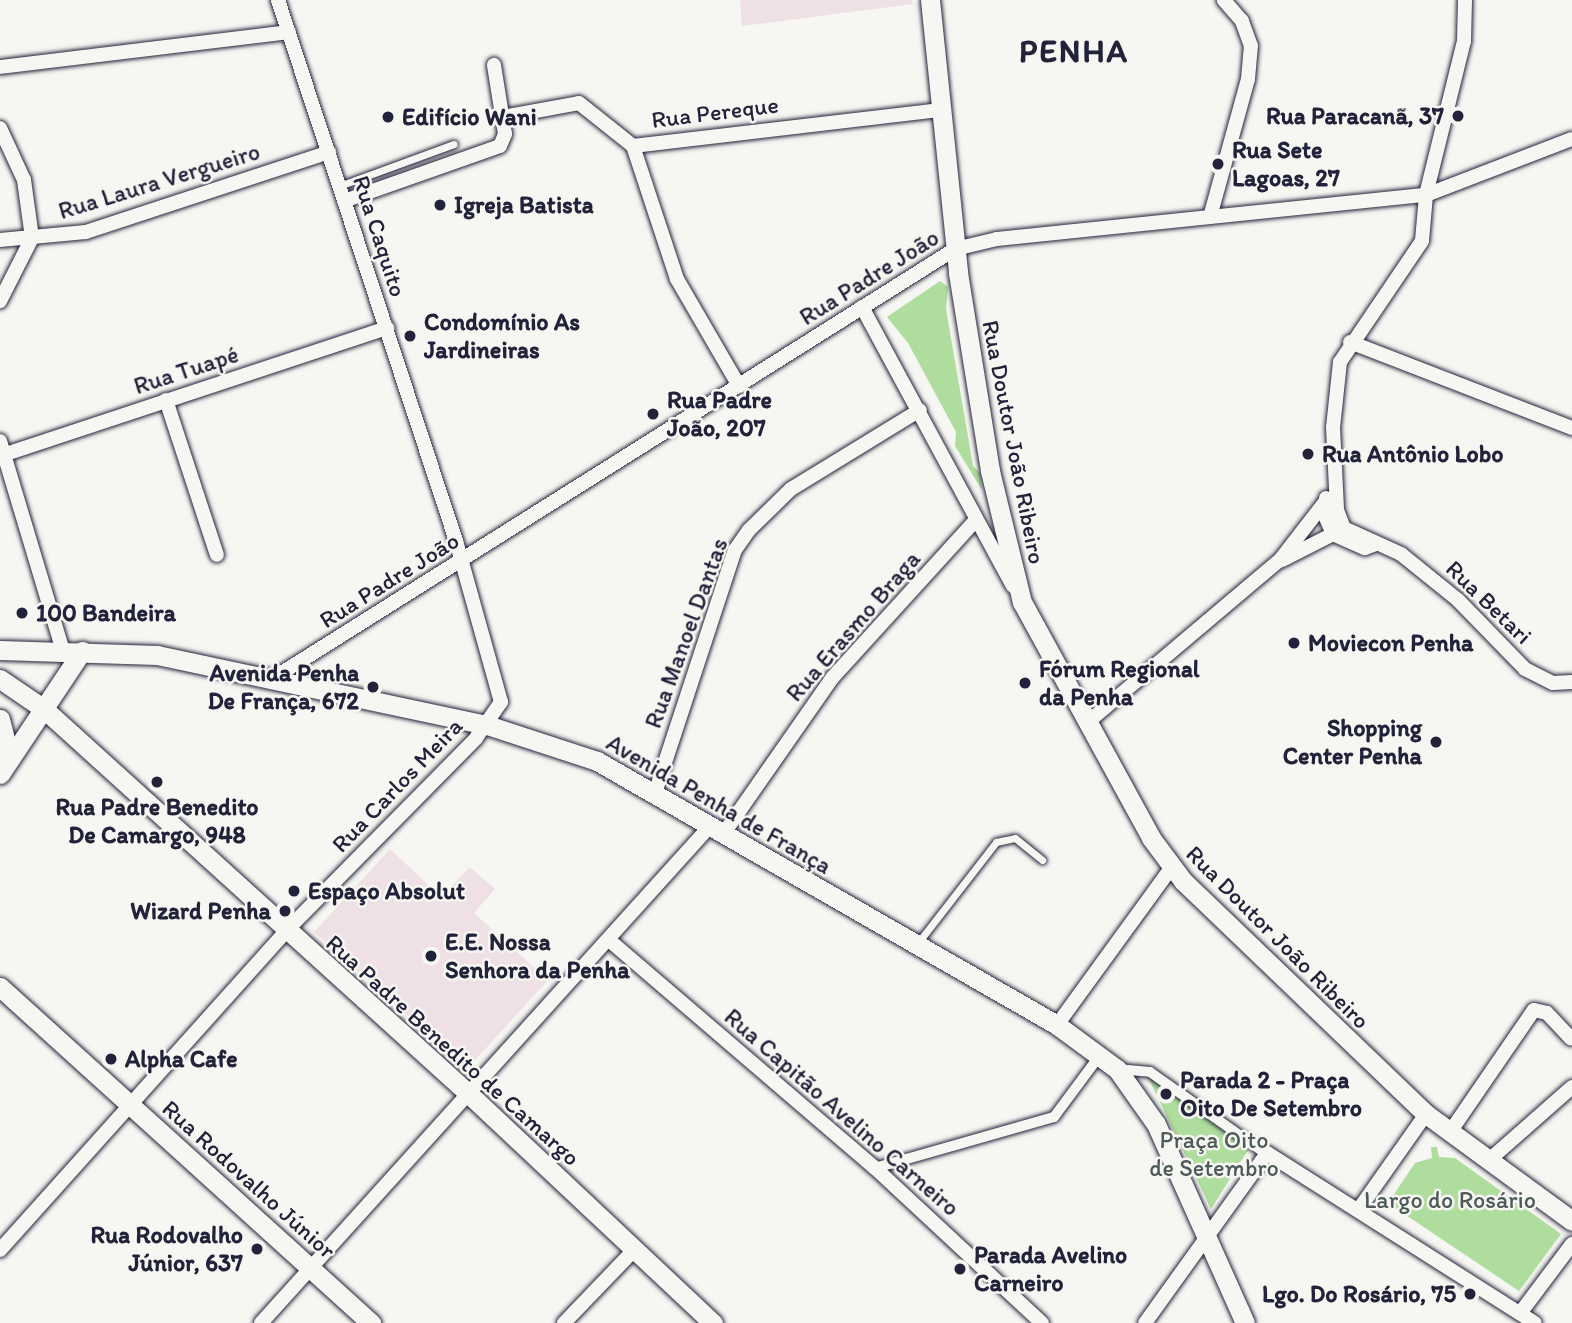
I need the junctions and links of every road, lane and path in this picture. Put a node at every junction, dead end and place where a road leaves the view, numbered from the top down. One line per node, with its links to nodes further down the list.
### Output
1 (278, 0): 5 (street, Rua Caquito)
2 (930, 0): 8 (main road, Rua Doutor João Ribeiro)
3 (1224, 0): 18 (street)
4 (1465, 0): 16 (street)
5 (289, 32): 7 (street); 14 (street, Rua Caquito)
6 (494, 65): 9 (street)
7 (0, 67)
8 (941, 110): 13 (street, Rua Pereque); 21 (main road, Rua Doutor João Ribeiro)
9 (503, 117): 13 (street); 17 (street)
10 (0, 128): 19 (street)
11 (1572, 139): 16 (street, Rua Padre João)
12 (454, 144): 15 (lane)
13 (633, 146): 26 (street, Rua Pereque)
14 (329, 152): 15 (street, Rua Caquito); 19 (street, Rua Laura Vergueiro)
15 (339, 186): 17 (street, Rua Caquito)
16 (1426, 195): 18 (street, Rua Padre João); 25 (street)
17 (344, 201): 24 (street, Rua Caquito)
18 (1210, 218): 21 (street, Rua Padre João)
19 (32, 238): 20 (street, Rua Laura Vergueiro); 22 (street)
20 (0, 240)
21 (955, 249): 23 (street, Rua Padre João); 39 (main road, Rua Doutor João Ribeiro)
22 (0, 302)
23 (862, 307): 26 (street, Rua Padre João); 28 (street)
24 (387, 328): 27 (street, Rua Tuapé); 38 (street, Rua Caquito)
25 (1350, 342): 29 (street); 31 (street)
26 (739, 386): 38 (street, Rua Padre João)
27 (166, 400): 30 (street, Rua Tuapé); 36 (street)
28 (920, 410): 33 (street); 50 (street, Rua Manoel Dantas)
29 (1571, 425)
30 (1, 451): 41 (street)
31 (1333, 478): 32 (street); 35 (street, Rua Betari)
32 (1325, 502): 34 (street); 37 (street)
33 (975, 521): 39 (street); 51 (street, Rua Erasmo Braga)
34 (1333, 534): 35 (street, Rua Betari); 37 (street)
35 (1377, 544): 44 (street, Rua Betari)
36 (217, 555)
37 (1280, 560): 47 (street)
38 (463, 561): 43 (street, Rua Padre João); 48 (street, Rua Caquito)
39 (1023, 602): 47 (main road, Rua Doutor João Ribeiro)
40 (0, 650): 41 (main road, Avenida Penha de França)
41 (72, 651): 43 (main road, Avenida Penha de França); 45 (main road)
42 (0, 679): 45 (main road, Rua Padre Benedito de Camargo)
43 (272, 679): 48 (main road, Avenida Penha de França)
44 (1572, 682)
45 (44, 709): 49 (main road); 54 (main road, Rua Padre Benedito de Camargo)
46 (0, 719): 49 (main road)
47 (1088, 722): 53 (main road, Rua Doutor João Ribeiro)
48 (487, 725): 50 (main road, Avenida Penha de França); 54 (street, Rua Carlos Meira)
49 (1, 772)
50 (655, 793): 51 (main road, Avenida Penha de França)
51 (717, 829): 55 (street, Rua Erasmo Braga); 56 (main road, Avenida Penha de França)
52 (1042, 860): 56 (lane)
53 (1171, 868): 58 (street); 65 (main road, Rua Doutor João Ribeiro)
54 (286, 931): 63 (main road, Rua Padre Benedito de Camargo); 64 (street, Rua Carlos Meira)
55 (609, 940): 63 (street, Rua Erasmo Braga); 69 (street, Rua Capitão Avelino Carneiro)
56 (916, 945): 58 (main road, Avenida Penha de França)
57 (0, 987): 64 (main road, Rua Rodovalho Júnior)
58 (1057, 1026): 60 (main road, Avenida Penha de França)
59 (1571, 1039): 66 (street)
60 (1100, 1055): 61 (main road, Avenida Penha de França); 69 (street)
61 (1117, 1069): 67 (street); 72 (main road, Avenida Penha de França)
62 (1572, 1087): 68 (street)
63 (469, 1094): 75 (main road, Rua Padre Benedito de Camargo); 76 (street, Rua Erasmo Braga)
64 (132, 1105): 74 (street, Rua Carlos Meira); 76 (main road, Rua Rodovalho Júnior)
65 (1426, 1115): 66 (main road, Rua Doutor João Ribeiro); 70 (street)
66 (1450, 1132): 68 (main road, Rua Doutor João Ribeiro)
67 (1265, 1153): 70 (street); 72 (street)
68 (1488, 1161): 71 (main road, Rua Doutor João Ribeiro)
69 (876, 1168): 82 (street, Rua Capitão Avelino Carneiro)
70 (1359, 1209): 77 (street)
71 (1572, 1221)
72 (1207, 1233): 83 (street); 84 (main road, Avenida Penha de França)
73 (1572, 1244): 77 (street)
74 (0, 1250)
75 (633, 1251): 80 (street); 81 (main road, Rua Padre Benedito de Camargo)
76 (312, 1268): 78 (street, Rua Erasmo Braga); 79 (main road, Rua Rodovalho Júnior)
77 (1521, 1312): 85 (street)
78 (261, 1323)
79 (371, 1323)
80 (564, 1323)
81 (713, 1323)
82 (1042, 1323)
83 (1145, 1323)
84 (1245, 1323)
85 (1535, 1323)

